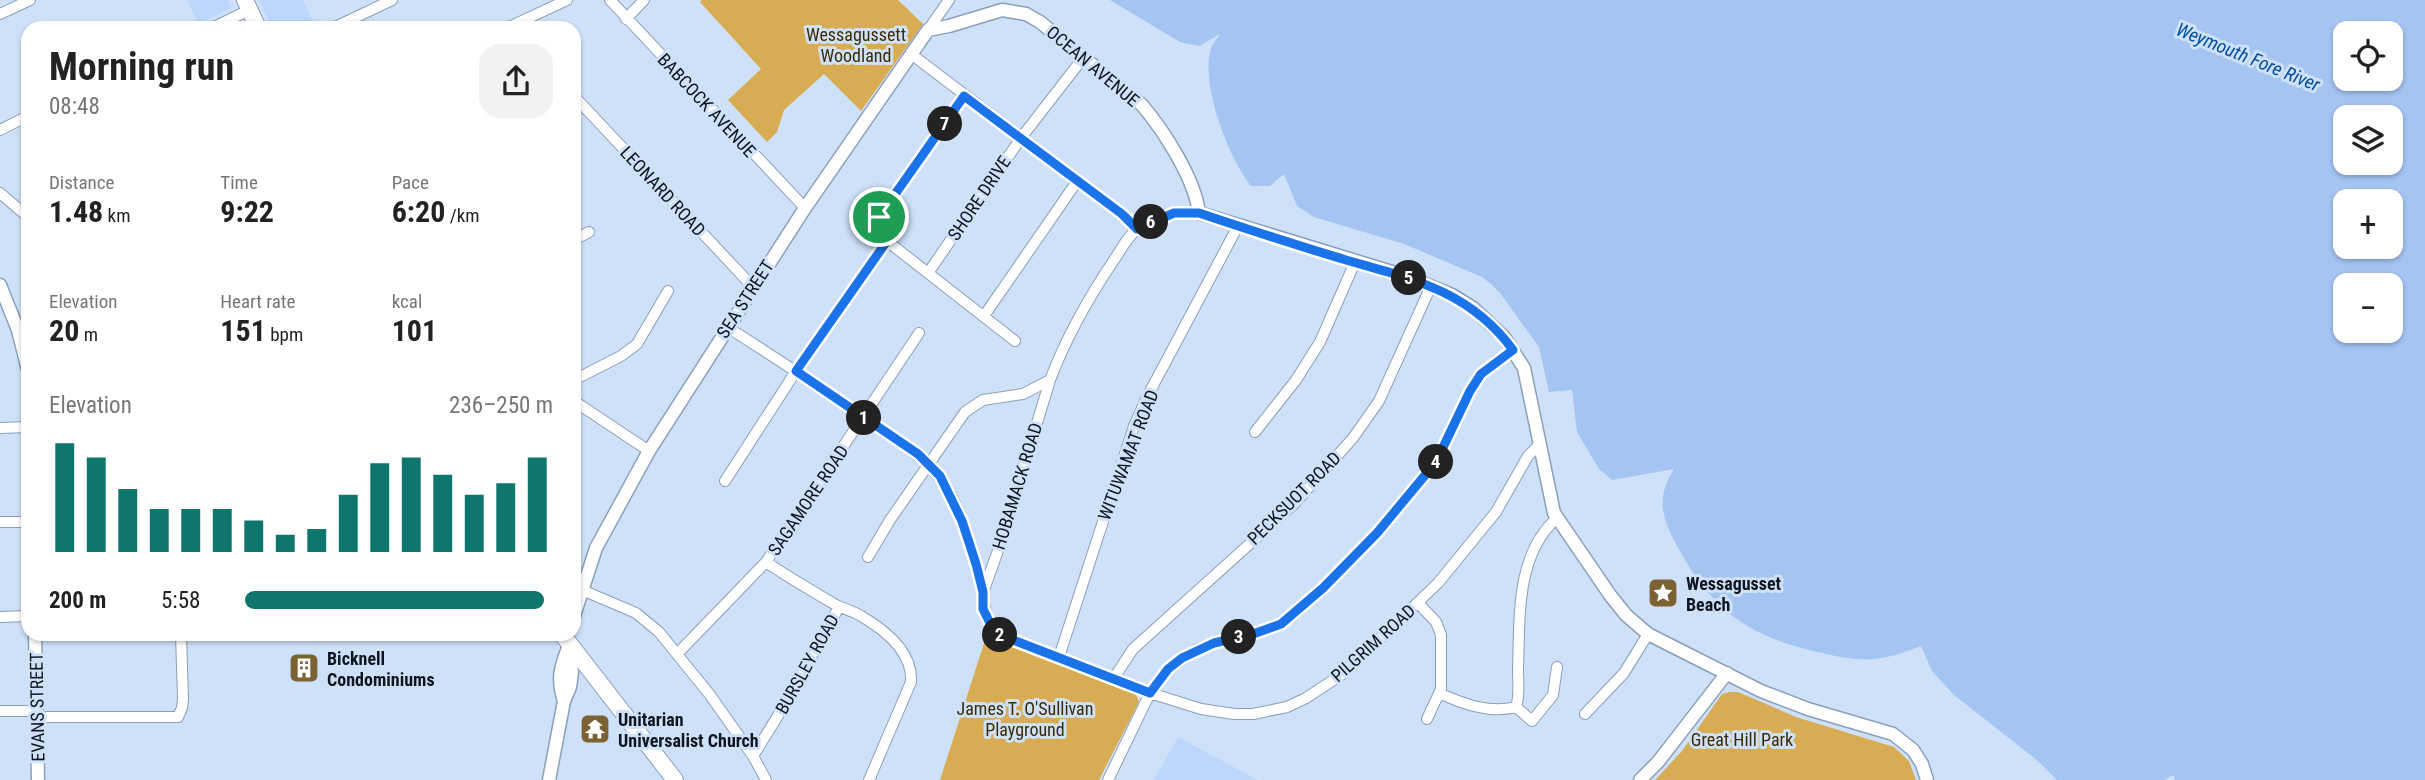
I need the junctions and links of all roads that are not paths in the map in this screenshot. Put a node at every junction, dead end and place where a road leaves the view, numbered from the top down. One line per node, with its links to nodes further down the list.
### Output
1 (30, 0): 8 (street)
2 (391, 0): 12 (street)
3 (567, 0): 13 (street)
4 (610, 0): 9 (street, BABCOCK AVENUE)
5 (644, 0): 9 (street)
6 (949, 0): 14 (street, SEA STREET)
7 (247, 5): 10 (street); 11 (main road)
8 (0, 14)
9 (626, 19): 24 (street, BABCOCK AVENUE)
10 (223, 21)
11 (255, 21)
12 (348, 21)
13 (524, 21)
14 (928, 30): 15 (street, SEA STREET); 16 (street, OCEAN AVENUE)
15 (911, 54): 17 (street); 24 (street, SEA STREET)
16 (1083, 58): 21 (street, SHORE DRIVE); 26 (street, OCEAN AVENUE)
17 (964, 96): 21 (street); 31 (street)
18 (581, 103): 36 (street, LEONARD ROAD)
19 (21, 120): 20 (street)
20 (0, 130)
21 (1021, 138): 22 (street); 33 (street, SHORE DRIVE)
22 (1078, 180): 28 (street); 38 (street)
23 (0, 193): 25 (street)
24 (805, 208): 36 (street, SEA STREET)
25 (21, 211)
26 (1199, 213): 27 (street); 28 (street)
27 (1238, 226): 32 (street); 77 (street, WITUWAMAT ROAD)
28 (1137, 229): 46 (street, HOBAMACK ROAD)
29 (589, 232): 30 (street)
30 (581, 236)
31 (887, 241): 33 (street); 44 (street)
32 (1355, 262): 35 (street); 53 (street)
33 (928, 273): 38 (street)
34 (0, 285): 42 (street)
35 (1431, 286): 43 (street); 80 (street, PECKSUOT ROAD)
36 (753, 287): 39 (street, SEA STREET)
37 (668, 291): 45 (street)
38 (984, 316): 41 (street)
39 (727, 327): 44 (street); 55 (street, SEA STREET)
40 (919, 333): 50 (street, SAGAMORE ROAD)
41 (1015, 341)
42 (21, 342)
43 (1513, 350): 54 (street); 83 (street)
44 (796, 371): 50 (street); 57 (street)
45 (581, 376)
46 (1050, 380): 47 (street); 49 (street, HOBAMACK ROAD)
47 (1023, 394): 49 (street); 56 (street)
48 (581, 406): 55 (street)
49 (1039, 413): 64 (street, HOBAMACK ROAD)
50 (864, 418): 56 (street); 62 (street, SAGAMORE ROAD)
51 (21, 427): 52 (street)
52 (0, 428)
53 (1255, 432)
54 (1540, 444): 58 (street); 66 (street, PILGRIM ROAD)
55 (649, 452): 63 (street, SEA STREET)
56 (929, 463): 61 (street); 64 (street)
57 (725, 481)
58 (1557, 518): 70 (street); 86 (street)
59 (0, 522): 60 (street)
60 (21, 522)
61 (868, 557)
62 (766, 562): 67 (street); 76 (street, SAGAMORE ROAD)
63 (582, 590): 65 (street, SEA STREET); 76 (street)
64 (983, 592): 77 (street, PILGRIM ROAD)
65 (581, 593)
66 (1418, 603): 83 (street, PILGRIM ROAD); 84 (street)
67 (839, 607): 91 (street, BURSLEY ROAD); 96 (street)
68 (21, 616): 69 (street)
69 (0, 617)
70 (1648, 634): 79 (street); 89 (street)
71 (35, 641): 88 (street, EVANS STREET)
72 (181, 641): 88 (street)
73 (566, 641): 85 (street)
74 (568, 641): 82 (street)
75 (570, 641): 81 (main road)
76 (678, 653): 91 (street)
77 (1059, 657): 80 (street, PILGRIM ROAD)
78 (1557, 667): 86 (street)
79 (1727, 673): 98 (street); 99 (street)
80 (1114, 678): 83 (street, PILGRIM ROAD)
81 (602, 684): 82 (street); 94 (main road)
82 (570, 687): 85 (street)
83 (1150, 693): 97 (street)
84 (1439, 693): 86 (street); 90 (street)
85 (564, 701): 93 (street)
86 (1516, 707)
87 (0, 711): 88 (street)
88 (36, 714): 92 (street, EVANS STREET)
89 (1584, 714)
90 (1427, 719)
91 (752, 756): 95 (street)
92 (38, 780)
93 (549, 780)
94 (675, 780)
95 (766, 780)
96 (869, 780)
97 (1108, 780)
98 (1640, 780)
99 (1927, 780)

